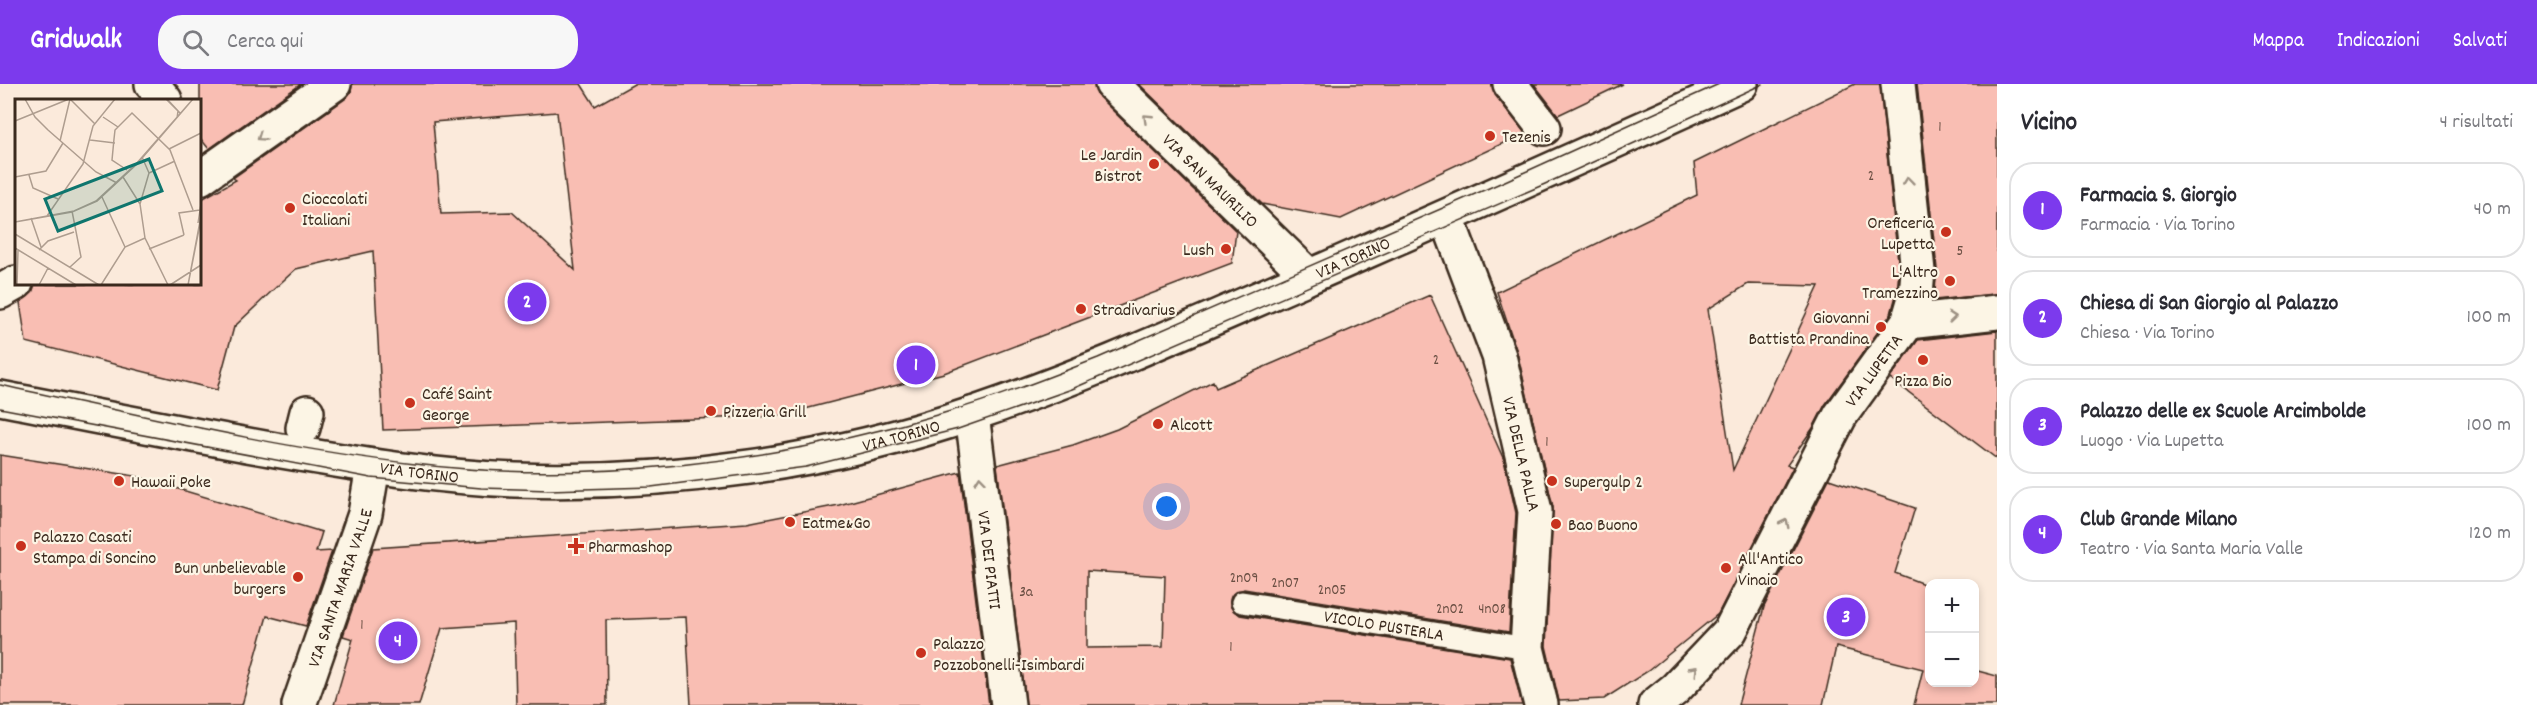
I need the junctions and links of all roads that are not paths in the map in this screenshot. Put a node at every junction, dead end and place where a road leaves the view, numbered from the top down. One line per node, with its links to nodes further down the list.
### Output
1 (152, 84): 7 (street)
2 (334, 84): 9 (street, one-way to 9)
3 (1112, 84): 11 (street, VIA SAN MAURILIO, one-way to 3)
4 (1510, 84): 8 (street)
5 (1741, 84): 10 (street, VIA TORINO)
6 (1898, 84): 15 (street, VIA LUPETTA, one-way to 6)
7 (164, 99)
8 (1544, 128)
9 (205, 164)
10 (1446, 218): 11 (street, VIA TORINO); 20 (street, VIA DELLA PALLA)
11 (1309, 276): 17 (street, VIA TORINO)
12 (15, 284): 13 (street)
13 (0, 292)
14 (1997, 312): 15 (street, one-way to 14)
15 (1908, 322): 24 (street, VIA LUPETTA, one-way to 15)
16 (0, 398): 18 (street, VIA TORINO)
17 (972, 414): 18 (street, VIA TORINO); 23 (street, VIA DEI PIATTI, one-way to 17)
18 (373, 467): 22 (street, VIA SANTA MARIA VALLE)
19 (1242, 602): 20 (lane, VICOLO PUSTERLA)
20 (1527, 648): 21 (street, VIA DELLA PALLA)
21 (1541, 702)
22 (299, 705)
23 (1008, 705)
24 (1655, 705)

